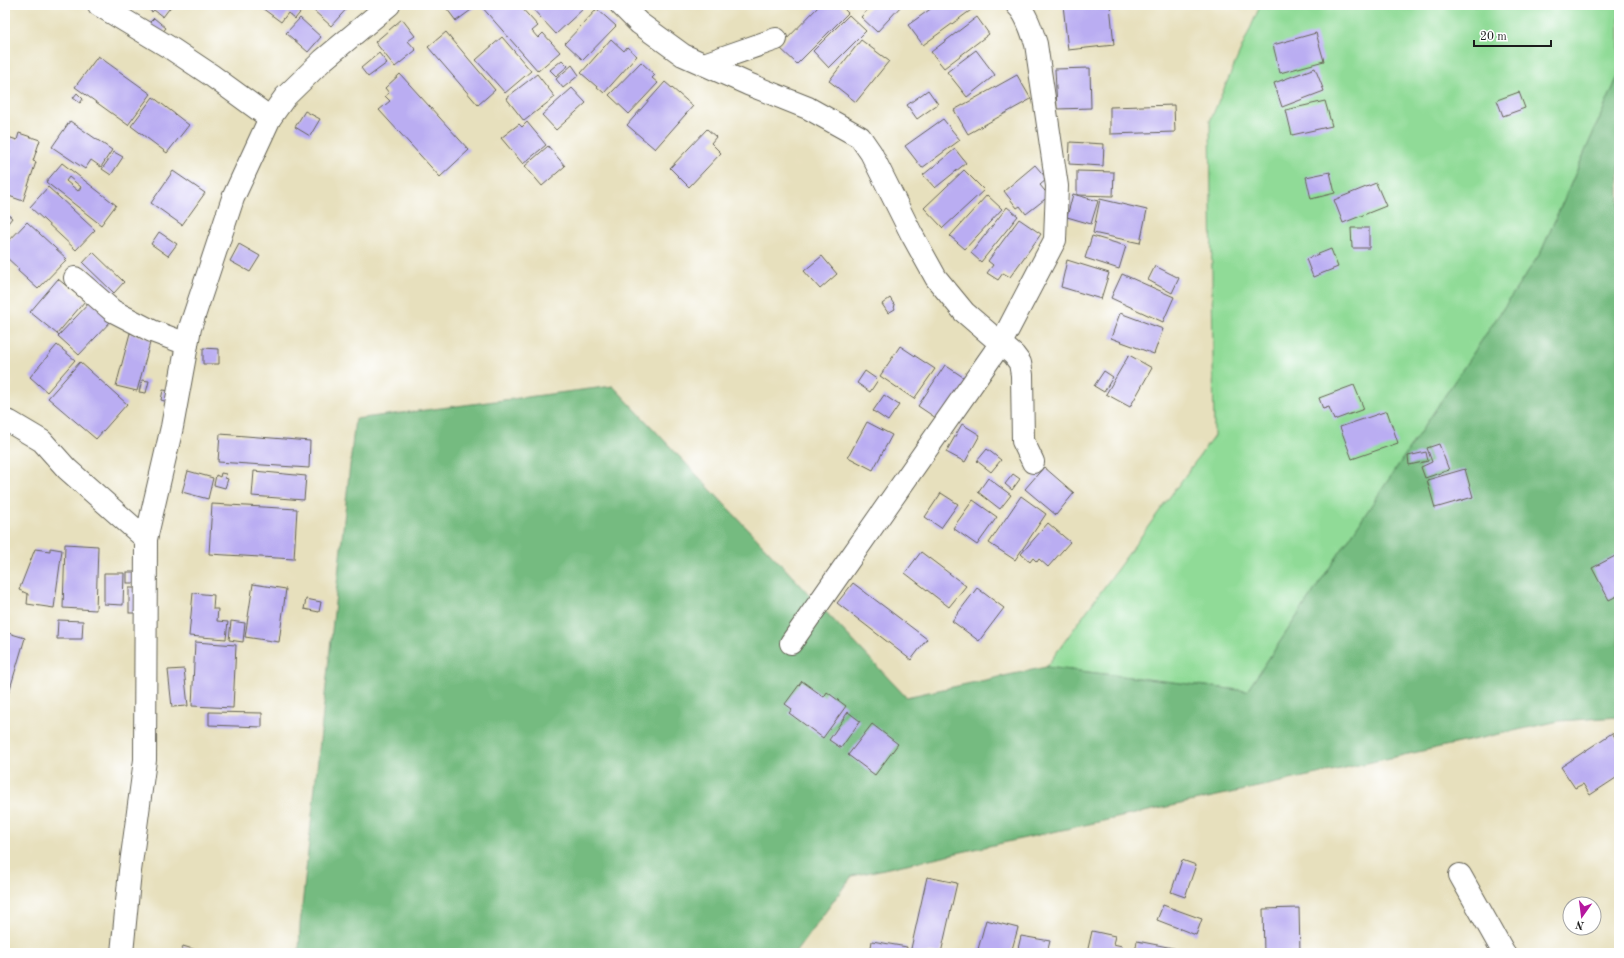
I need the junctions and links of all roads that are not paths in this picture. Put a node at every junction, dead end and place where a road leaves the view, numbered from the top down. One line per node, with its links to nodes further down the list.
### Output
1 (99, 5): 7 (street)
2 (389, 5): 7 (street)
3 (621, 5): 6 (street)
4 (1017, 5): 9 (street)
5 (776, 39): 6 (street)
6 (704, 64): 9 (street)
7 (270, 118): 10 (street)
8 (75, 278): 10 (street)
9 (1001, 343): 12 (street); 14 (street)
10 (187, 344): 13 (street)
11 (5, 421): 13 (street)
12 (1033, 462)
13 (146, 539): 16 (street)
14 (790, 643)
15 (1460, 875): 17 (street)
16 (122, 953)
17 (1504, 953)

